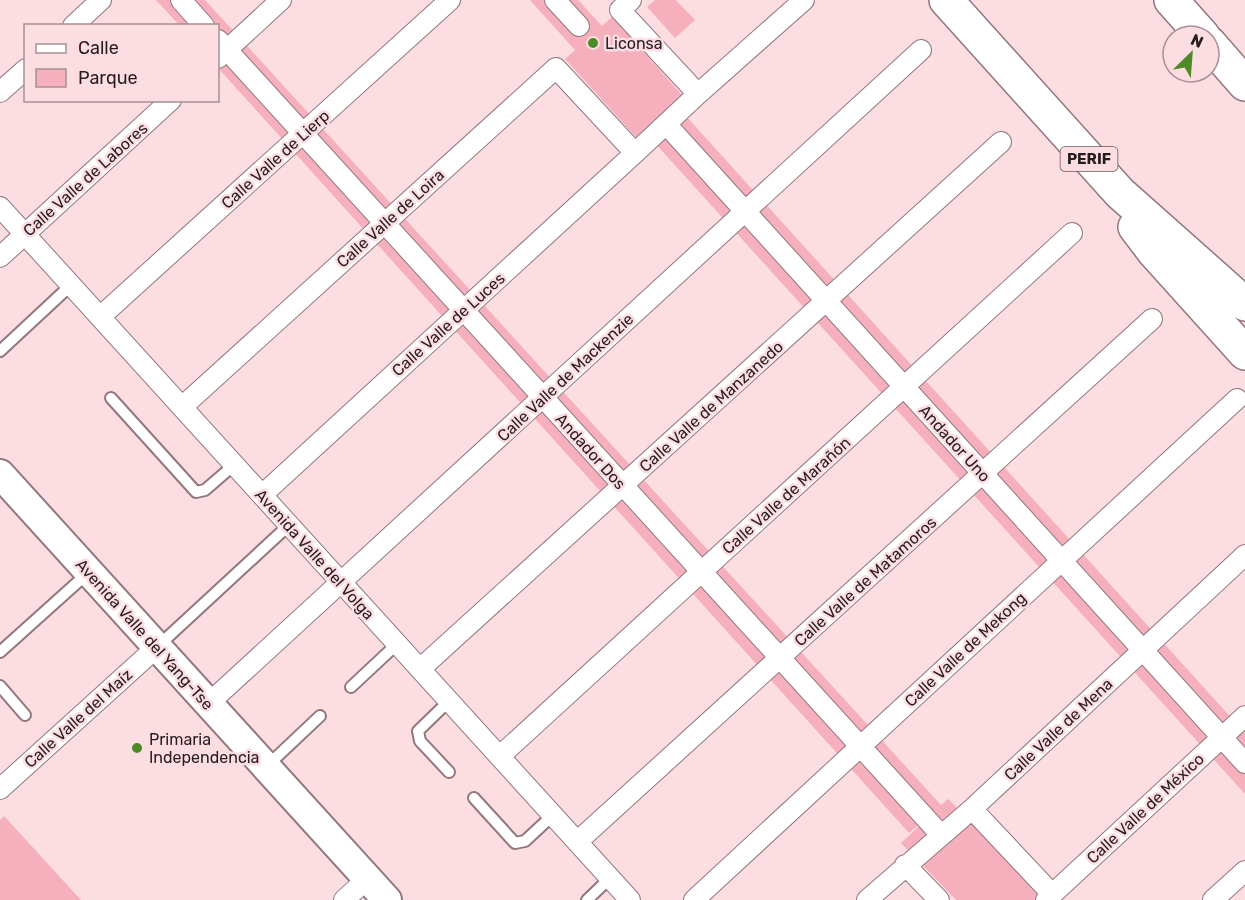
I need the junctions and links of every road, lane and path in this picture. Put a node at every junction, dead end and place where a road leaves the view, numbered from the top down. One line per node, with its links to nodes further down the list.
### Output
1 (101, 0): 10 (street)
2 (181, 0): 11 (street)
3 (280, 0): 14 (street)
4 (450, 0): 23 (street, Calle Valle de Lierp)
5 (555, 0): 13 (street)
6 (631, 0): 20 (street)
7 (804, 0): 20 (street, Calle Valle de Luces)
8 (946, 0): 26 (highway, PERIF)
9 (1171, 0): 12 (highway)
10 (75, 24)
11 (202, 24)
12 (1192, 24)
13 (579, 26)
14 (220, 49): 23 (street, Andador Dos)
15 (921, 50): 28 (street, Calle Valle de Mackenzie)
16 (1221, 57): 18 (highway)
17 (24, 71): 19 (street)
18 (1245, 84)
19 (0, 92)
20 (698, 94): 22 (street, Calle Valle de Luces)
21 (169, 102): 31 (street, Calle Valle de Labores)
22 (666, 124): 25 (street, Calle Valle de Luces); 28 (street, Andador Uno)
23 (303, 134): 29 (street, Andador Dos); 37 (street, Calle Valle de Lierp)
24 (1001, 142): 34 (street, Calle Valle de Manzanedo)
25 (635, 153): 29 (street, Calle Valle de Loira); 36 (street, Calle Valle de Luces)
26 (1120, 193): 35 (highway, PERIF); 40 (highway)
27 (0, 207): 31 (street, Avenida Valle del Volga)
28 (745, 211): 34 (street, Andador Uno); 42 (street, Calle Valle de Mackenzie)
29 (384, 223): 36 (street, Andador Dos); 45 (street, Calle Valle de Loira)
30 (1072, 233): 41 (street, Calle Valle de Marañón)
31 (25, 234): 32 (street, Calle Valle de Labores); 33 (street, Avenida Valle del Volga)
32 (0, 257)
33 (71, 285): 37 (street, Avenida Valle del Volga); 39 (lane)
34 (826, 301): 41 (street, Andador Uno); 49 (street, Calle Valle de Manzanedo)
35 (1245, 304)
36 (463, 310): 42 (street, Andador Dos); 50 (street, Calle Valle de Luces)
37 (100, 317): 45 (street, Avenida Valle del Volga)
38 (1152, 319): 48 (street, Calle Valle de Matamoros)
39 (0, 351)
40 (1245, 353)
41 (904, 387): 48 (street, Andador Uno); 55 (street, Calle Valle de Marañón)
42 (542, 397): 49 (street, Andador Dos); 56 (street, Calle Valle de Mackenzie)
43 (111, 398): 46 (lane)
44 (1237, 399): 53 (street, Calle Valle de Mekong)
45 (182, 407): 46 (street, Avenida Valle del Volga)
46 (234, 465): 50 (street, Avenida Valle del Volga)
47 (0, 474): 54 (street, Avenida Valle del Yang-Tse)
48 (983, 474): 53 (street, Andador Uno); 61 (street, Calle Valle de Matamoros)
49 (623, 486): 55 (street, Andador Dos); 62 (street, Calle Valle de Manzanedo)
50 (262, 495): 51 (street, Avenida Valle del Volga)
51 (289, 525): 56 (street, Avenida Valle del Volga); 58 (lane)
52 (1245, 555): 59 (street, Calle Valle de Mena)
53 (1062, 560): 59 (street, Andador Uno); 71 (street, Calle Valle de Mekong)
54 (89, 572): 58 (street, Avenida Valle del Yang-Tse); 60 (lane)
55 (701, 572): 61 (street, Andador Dos); 72 (street, Calle Valle de Marañón)
56 (341, 582): 57 (street, Avenida Valle del Volga); 66 (street, Calle Valle de Mackenzie)
57 (397, 644): 62 (street, Avenida Valle del Volga); 64 (lane)
58 (157, 646): 66 (street, Avenida Valle del Yang-Tse); 76 (street, Calle Valle del Maíz)
59 (1143, 650): 70 (street, Andador Uno); 78 (street, Calle Valle de Mena)
60 (0, 652)
61 (780, 658): 71 (street, Andador Dos); 81 (street, Calle Valle de Matamoros)
62 (420, 669): 65 (street, Avenida Valle del Volga)
63 (0, 686): 67 (lane)
64 (351, 687)
65 (449, 701): 72 (street, Avenida Valle del Volga); 75 (lane)
66 (208, 704): 74 (street, Avenida Valle del Yang-Tse)
67 (25, 715)
68 (320, 716): 74 (lane)
69 (1245, 716): 70 (street, Calle Valle de México)
70 (1222, 737): 73 (street, Andador Uno); 86 (street, Calle Valle de México)
71 (860, 747): 80 (street, Andador Dos); 91 (street, Calle Valle de Mekong)
72 (500, 756): 79 (street, Avenida Valle del Volga)
73 (1245, 763)
74 (266, 767): 85 (street, Avenida Valle del Yang-Tse)
75 (449, 771)
76 (2, 782)
77 (474, 798): 79 (lane)
78 (972, 809): 80 (street, Calle Valle de Mena); 86 (street)
79 (553, 815): 81 (street, Avenida Valle del Volga)
80 (940, 835): 82 (street, Calle Valle de Mena)
81 (577, 842): 84 (street, Avenida Valle del Volga)
82 (905, 866): 92 (street, Calle Valle de Mena); 93 (street)
83 (1245, 871): 94 (street)
84 (610, 878): 89 (lane); 90 (street, Avenida Valle del Volga)
85 (367, 879): 87 (street); 88 (street, Avenida Valle del Yang-Tse)
86 (1049, 897)
87 (344, 900)
88 (387, 900)
89 (587, 900)
90 (630, 900)
91 (694, 900)
92 (867, 900)
93 (939, 900)
94 (1213, 900)

